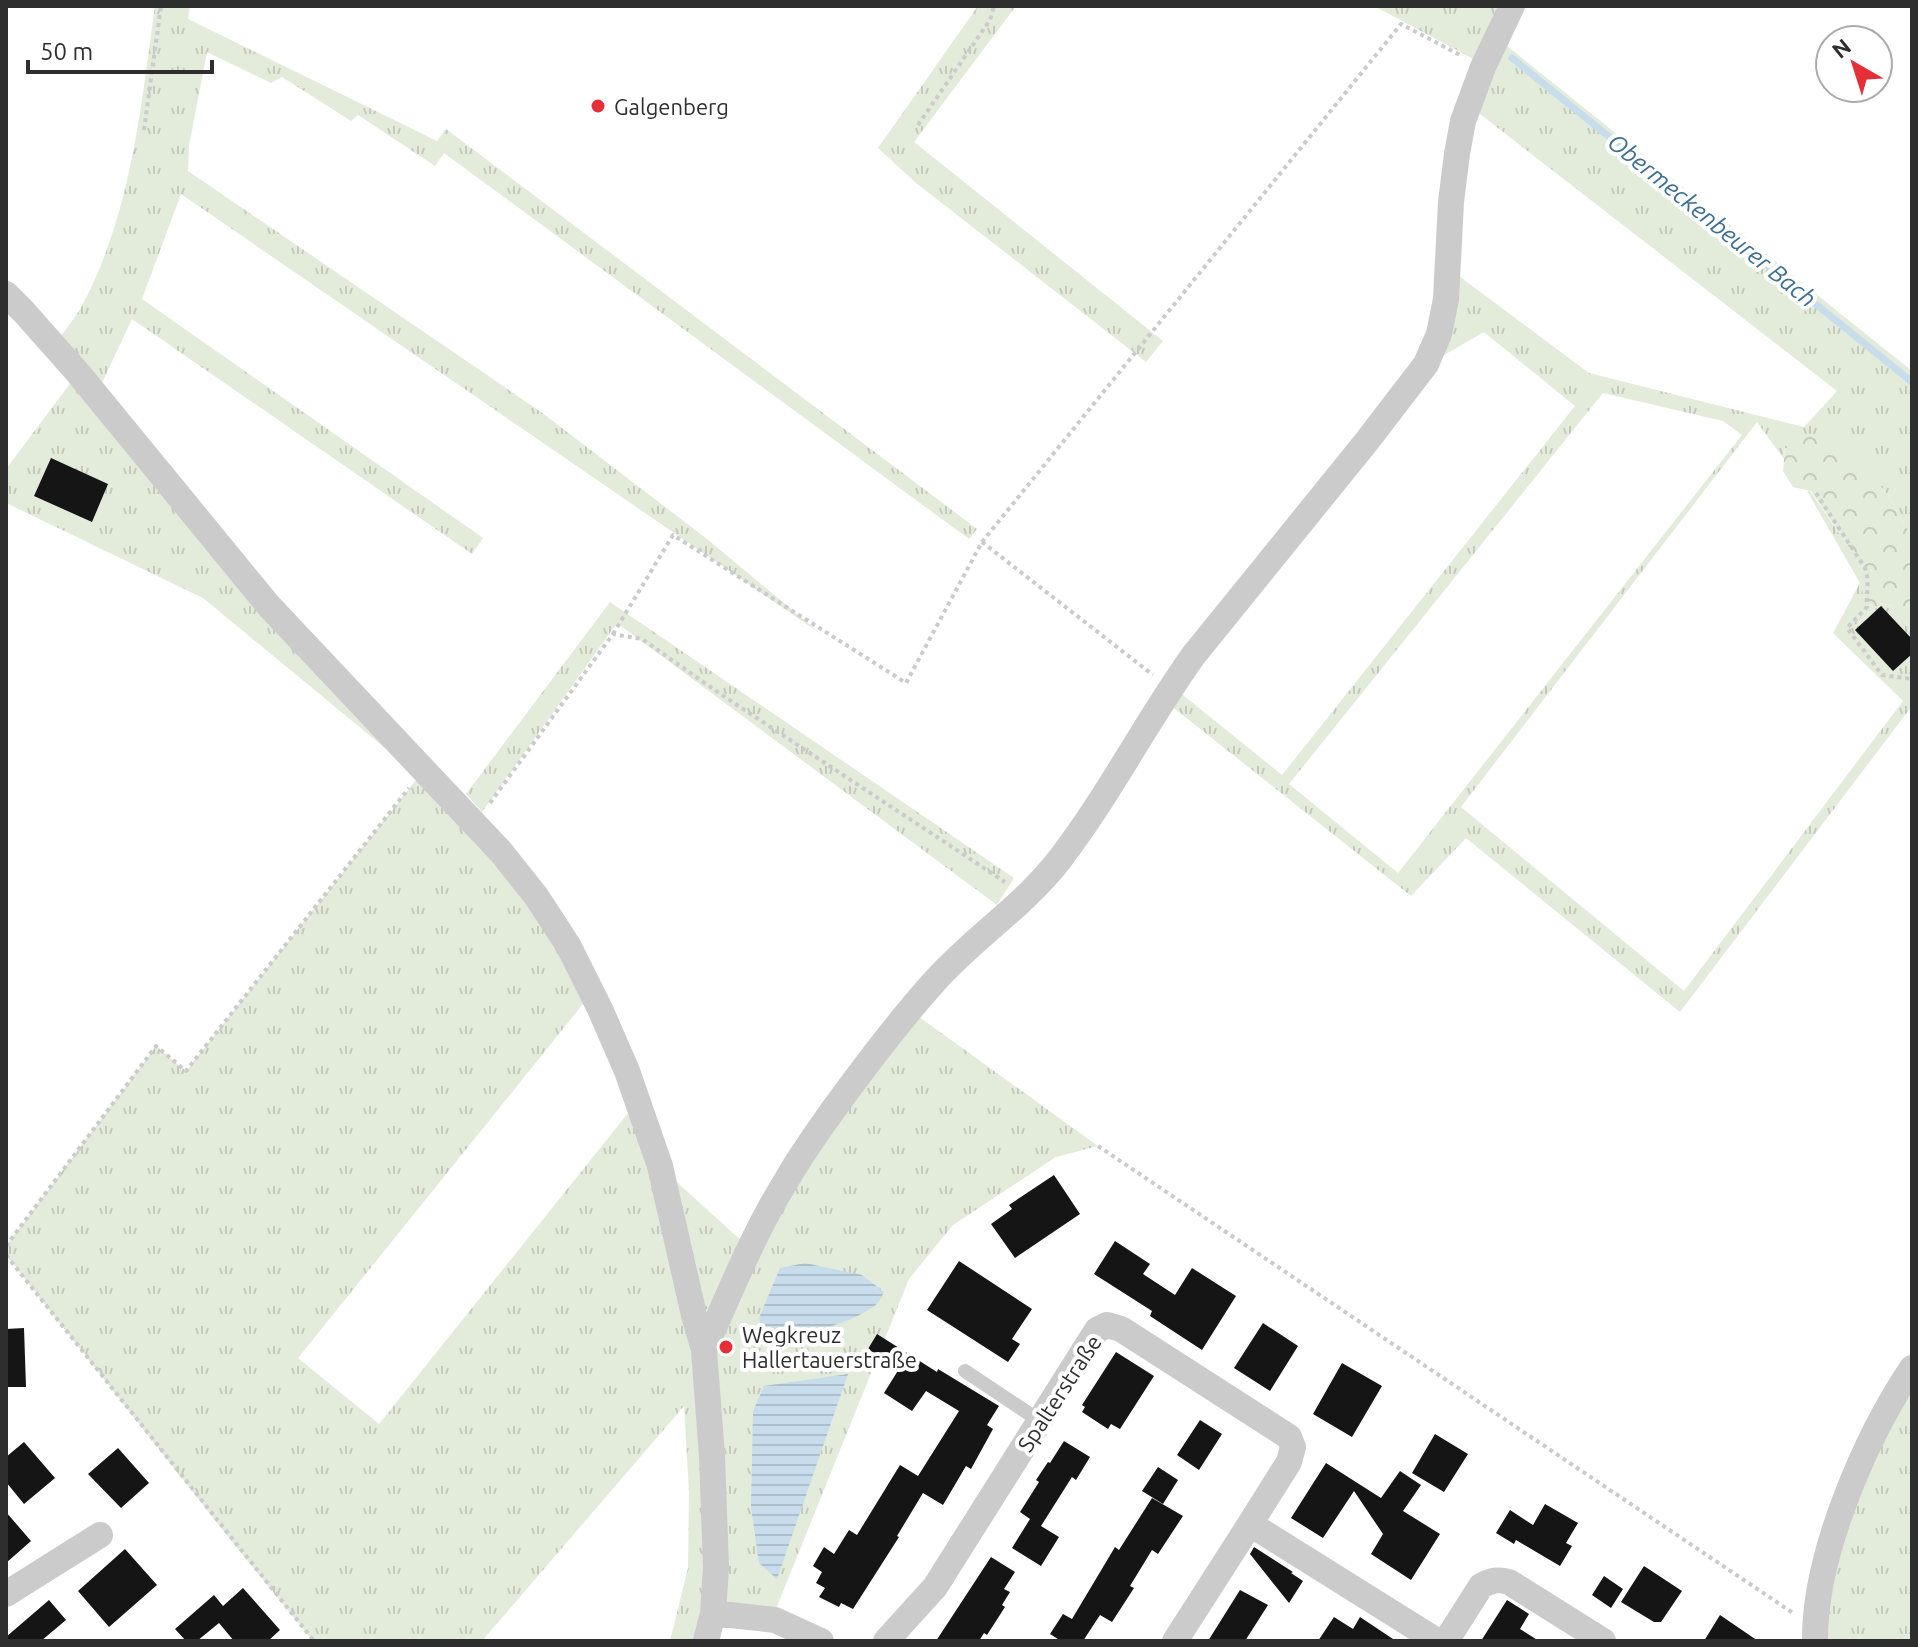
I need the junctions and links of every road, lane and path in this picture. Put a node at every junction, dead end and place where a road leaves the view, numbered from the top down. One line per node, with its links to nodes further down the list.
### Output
1 (161, 6): 6 (path)
2 (994, 6): 5 (path)
3 (1512, 6): 4 (street)
4 (1483, 67): 9 (path); 12 (street)
5 (918, 125)
6 (144, 130)
7 (6, 294): 13 (street)
8 (1816, 493): 11 (path)
9 (982, 542): 10 (path); 12 (path)
10 (613, 634): 14 (path); 15 (path)
11 (1912, 679)
12 (1170, 689): 15 (street)
13 (425, 770): 14 (street); 17 (path)
14 (475, 825): 19 (street)
15 (1027, 897): 19 (street)
16 (1098, 1146): 27 (path)
17 (6, 1246)
18 (6, 1255): 28 (path)
19 (704, 1350): 26 (street)
20 (1912, 1368): 27 (street)
21 (965, 1371): 22 (lane)
22 (1040, 1421): 23 (street, Spalterstraße); 31 (street, Spalterstraße)
23 (1250, 1524): 32 (street, Spalterstraße); 33 (street)
24 (100, 1535): 25 (street)
25 (6, 1594)
26 (713, 1613): 29 (street); 30 (street)
27 (1815, 1634)
28 (314, 1641)
29 (706, 1641)
30 (821, 1641)
31 (886, 1641)
32 (1175, 1641)
33 (1437, 1641)
34 (1446, 1641): 35 (street)
35 (1603, 1641)

